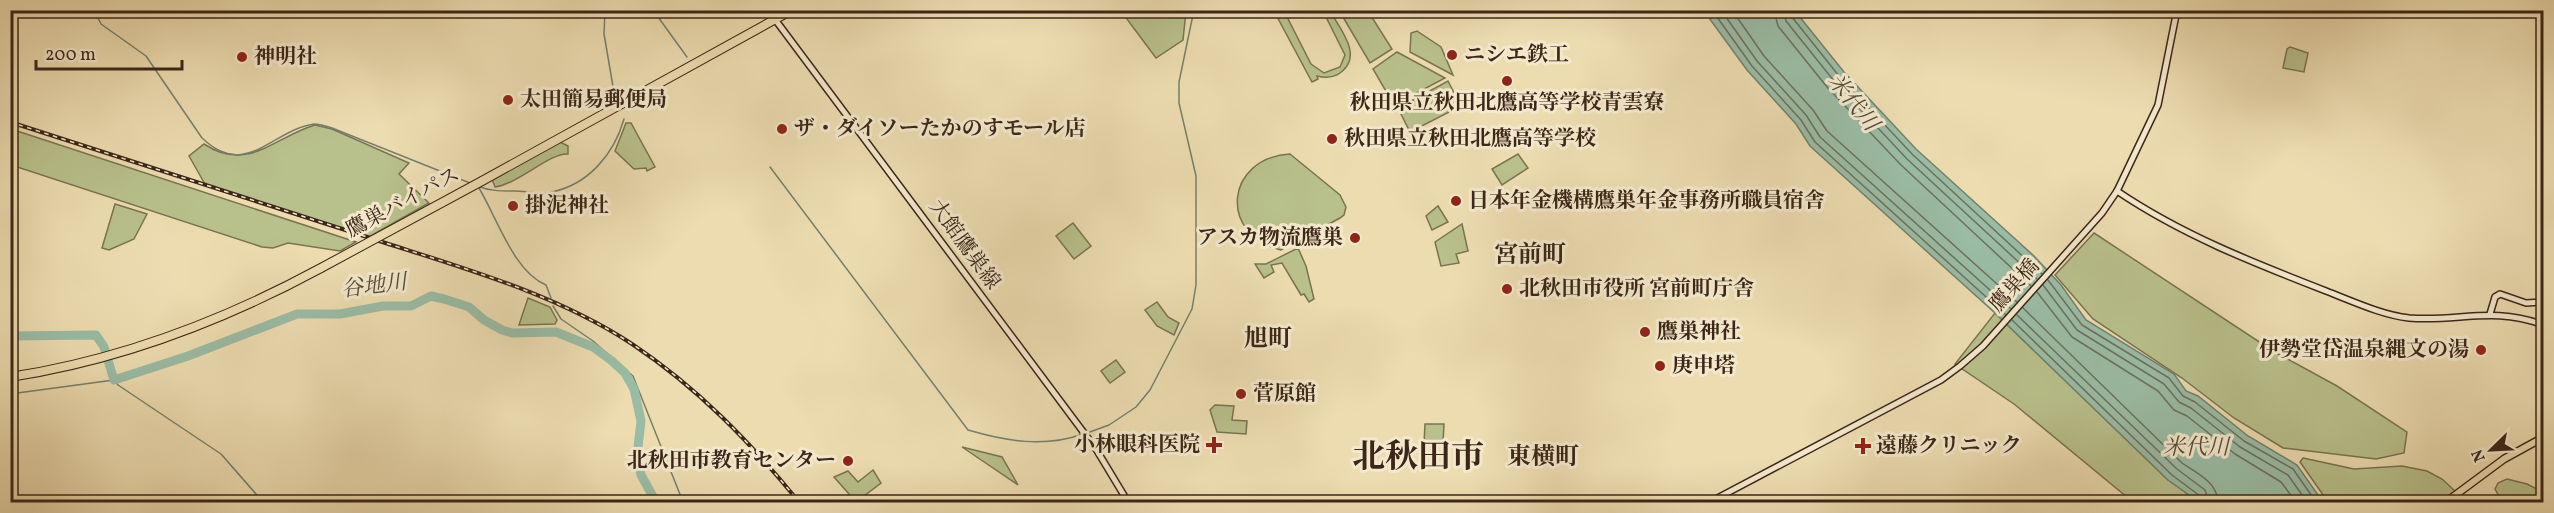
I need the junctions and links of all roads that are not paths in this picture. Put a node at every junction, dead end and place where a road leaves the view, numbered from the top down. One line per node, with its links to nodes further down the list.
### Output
1 (768, 10): 4 (street, 大館鷹巣線)
2 (792, 10): 4 (highway, 鷹巣バイパス)
3 (2177, 10): 5 (street, 鷹巣橋)
4 (775, 20): 9 (highway, 鷹巣バイパス, bridge); 11 (street, 大館鷹巣線)
5 (2117, 192): 7 (street); 12 (street, 鷹巣橋)
6 (2544, 302): 7 (street)
7 (2490, 314): 8 (street)
8 (2544, 326)
9 (10, 377)
10 (2544, 437): 13 (main road)
11 (1128, 502)
12 (1710, 502)
13 (2446, 502)

